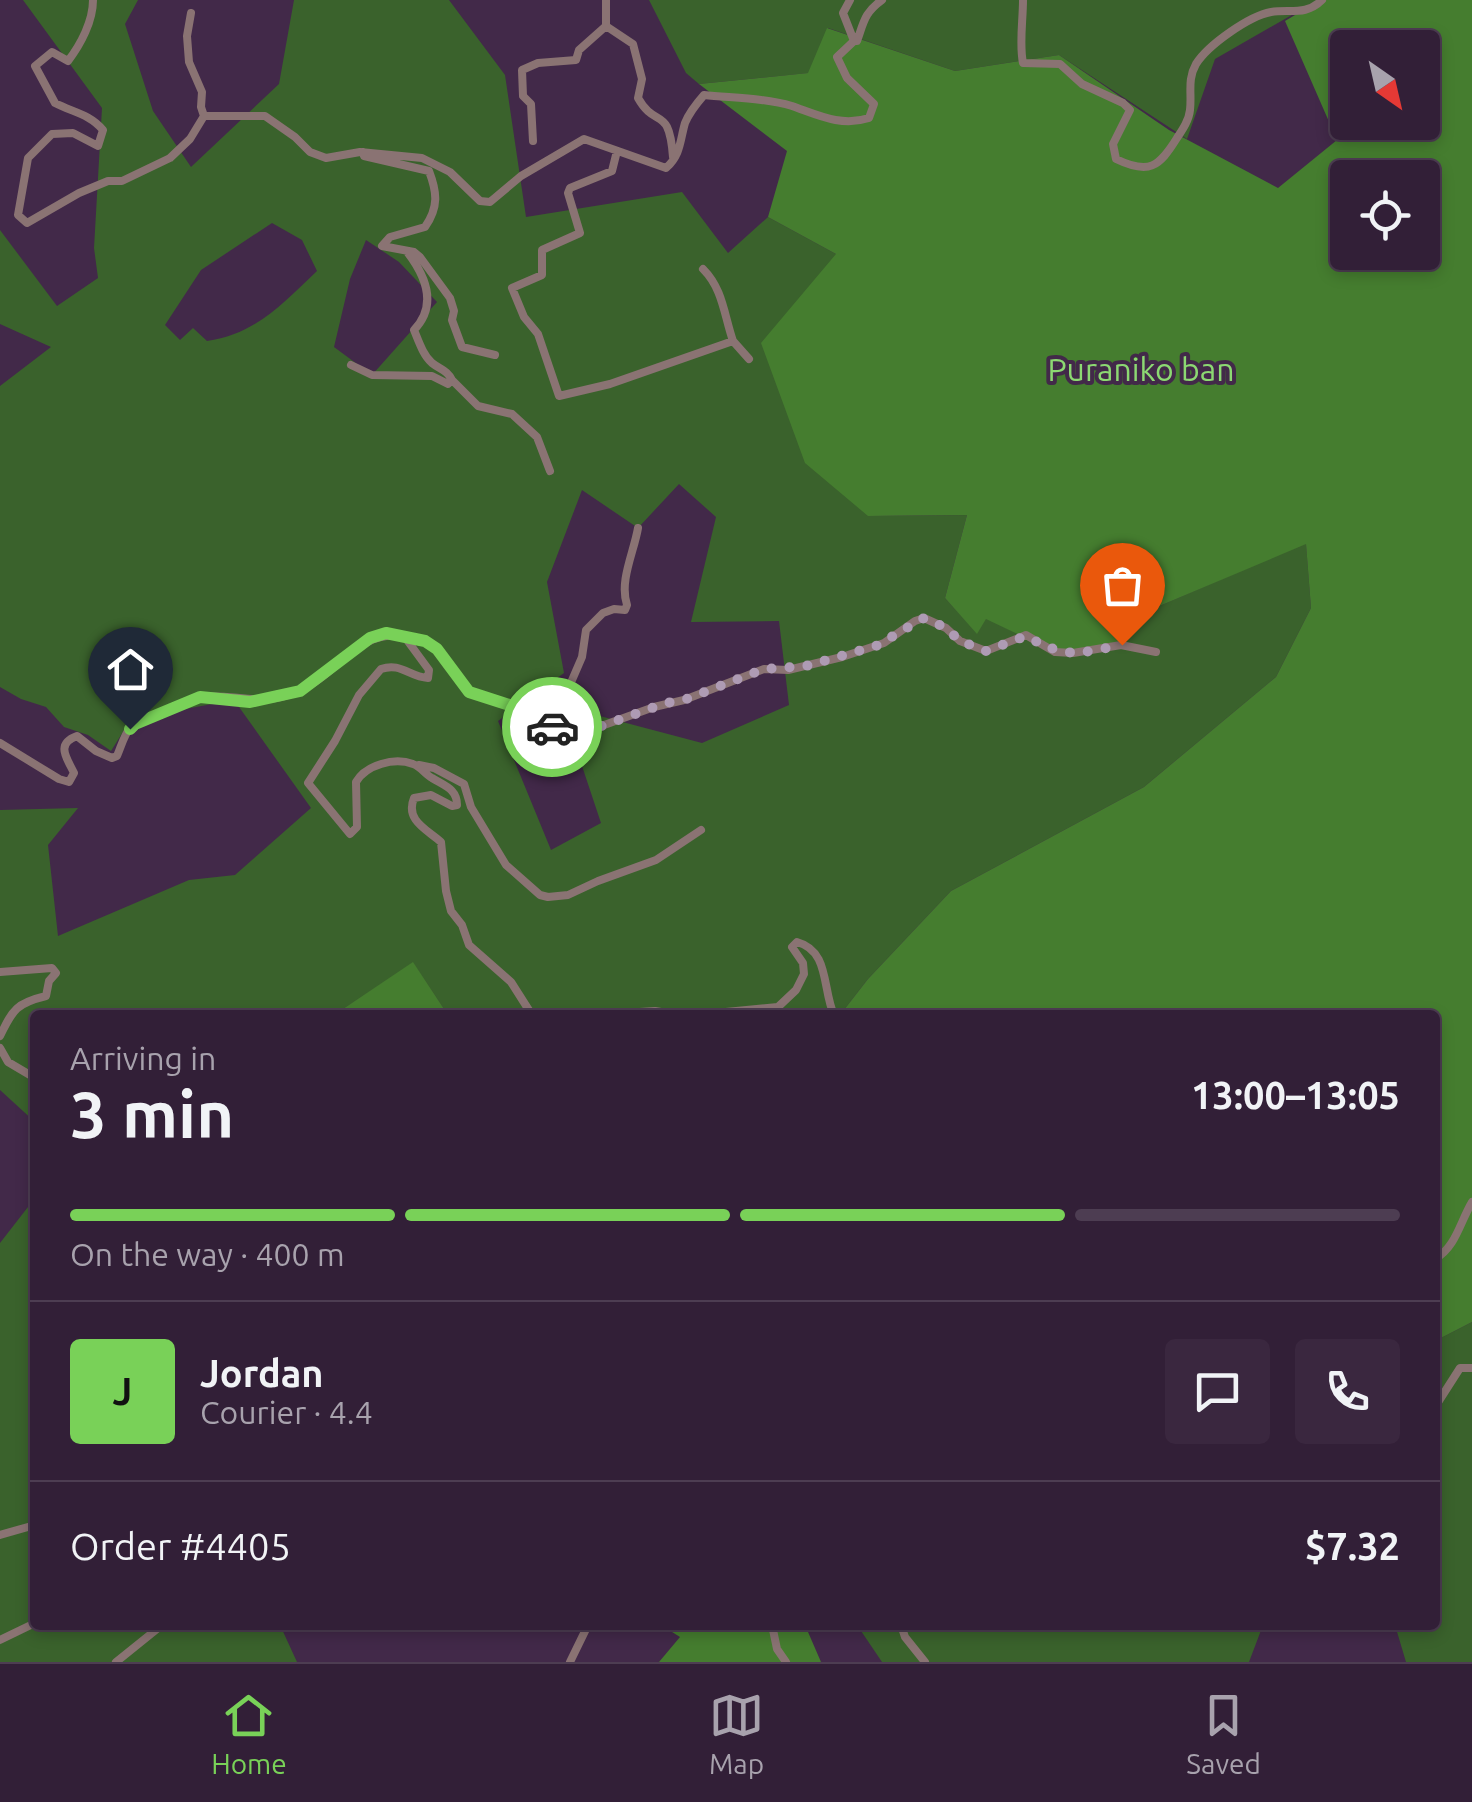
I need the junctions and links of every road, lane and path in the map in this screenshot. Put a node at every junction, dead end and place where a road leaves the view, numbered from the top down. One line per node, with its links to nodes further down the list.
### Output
1 (606, 0): 8 (street)
2 (850, 0): 9 (street)
3 (882, 0): 9 (street)
4 (1023, 0): 5 (street)
5 (1322, 0)
6 (96, 2): 10 (street)
7 (192, 13): 10 (street)
8 (606, 26): 11 (street); 14 (street)
9 (854, 40): 14 (street)
10 (204, 116): 12 (street)
11 (533, 141)
12 (364, 152): 13 (street); 15 (street)
13 (617, 152): 14 (street); 17 (street)
14 (674, 161)
15 (408, 254): 18 (street); 21 (street)
16 (702, 269): 17 (street)
17 (733, 341): 19 (street)
18 (495, 355)
19 (749, 359)
20 (350, 365): 21 (street)
21 (452, 380): 22 (street)
22 (550, 471)
23 (638, 528): 26 (street)
24 (404, 636): 26 (street); 27 (street); 28 (street)
25 (1156, 652): 26 (street)
26 (571, 737)
27 (0, 743)
28 (414, 764): 29 (street); 31 (street)
29 (701, 830)
30 (0, 972): 34 (street)
31 (529, 1010)
32 (759, 1010): 33 (street)
33 (832, 1010)
34 (0, 1036)
35 (0, 1048): 36 (street)
36 (30, 1076)
37 (1472, 1202): 38 (street)
38 (1440, 1257)
39 (1472, 1368): 40 (street)
40 (1440, 1399)
41 (30, 1526): 42 (street)
42 (0, 1535)
43 (30, 1626): 48 (street)
44 (156, 1630): 49 (street)
45 (586, 1630): 50 (street)
46 (773, 1630): 51 (street)
47 (903, 1630): 52 (street)
48 (0, 1640)
49 (116, 1662)
50 (570, 1662)
51 (786, 1662)
52 (924, 1662)

